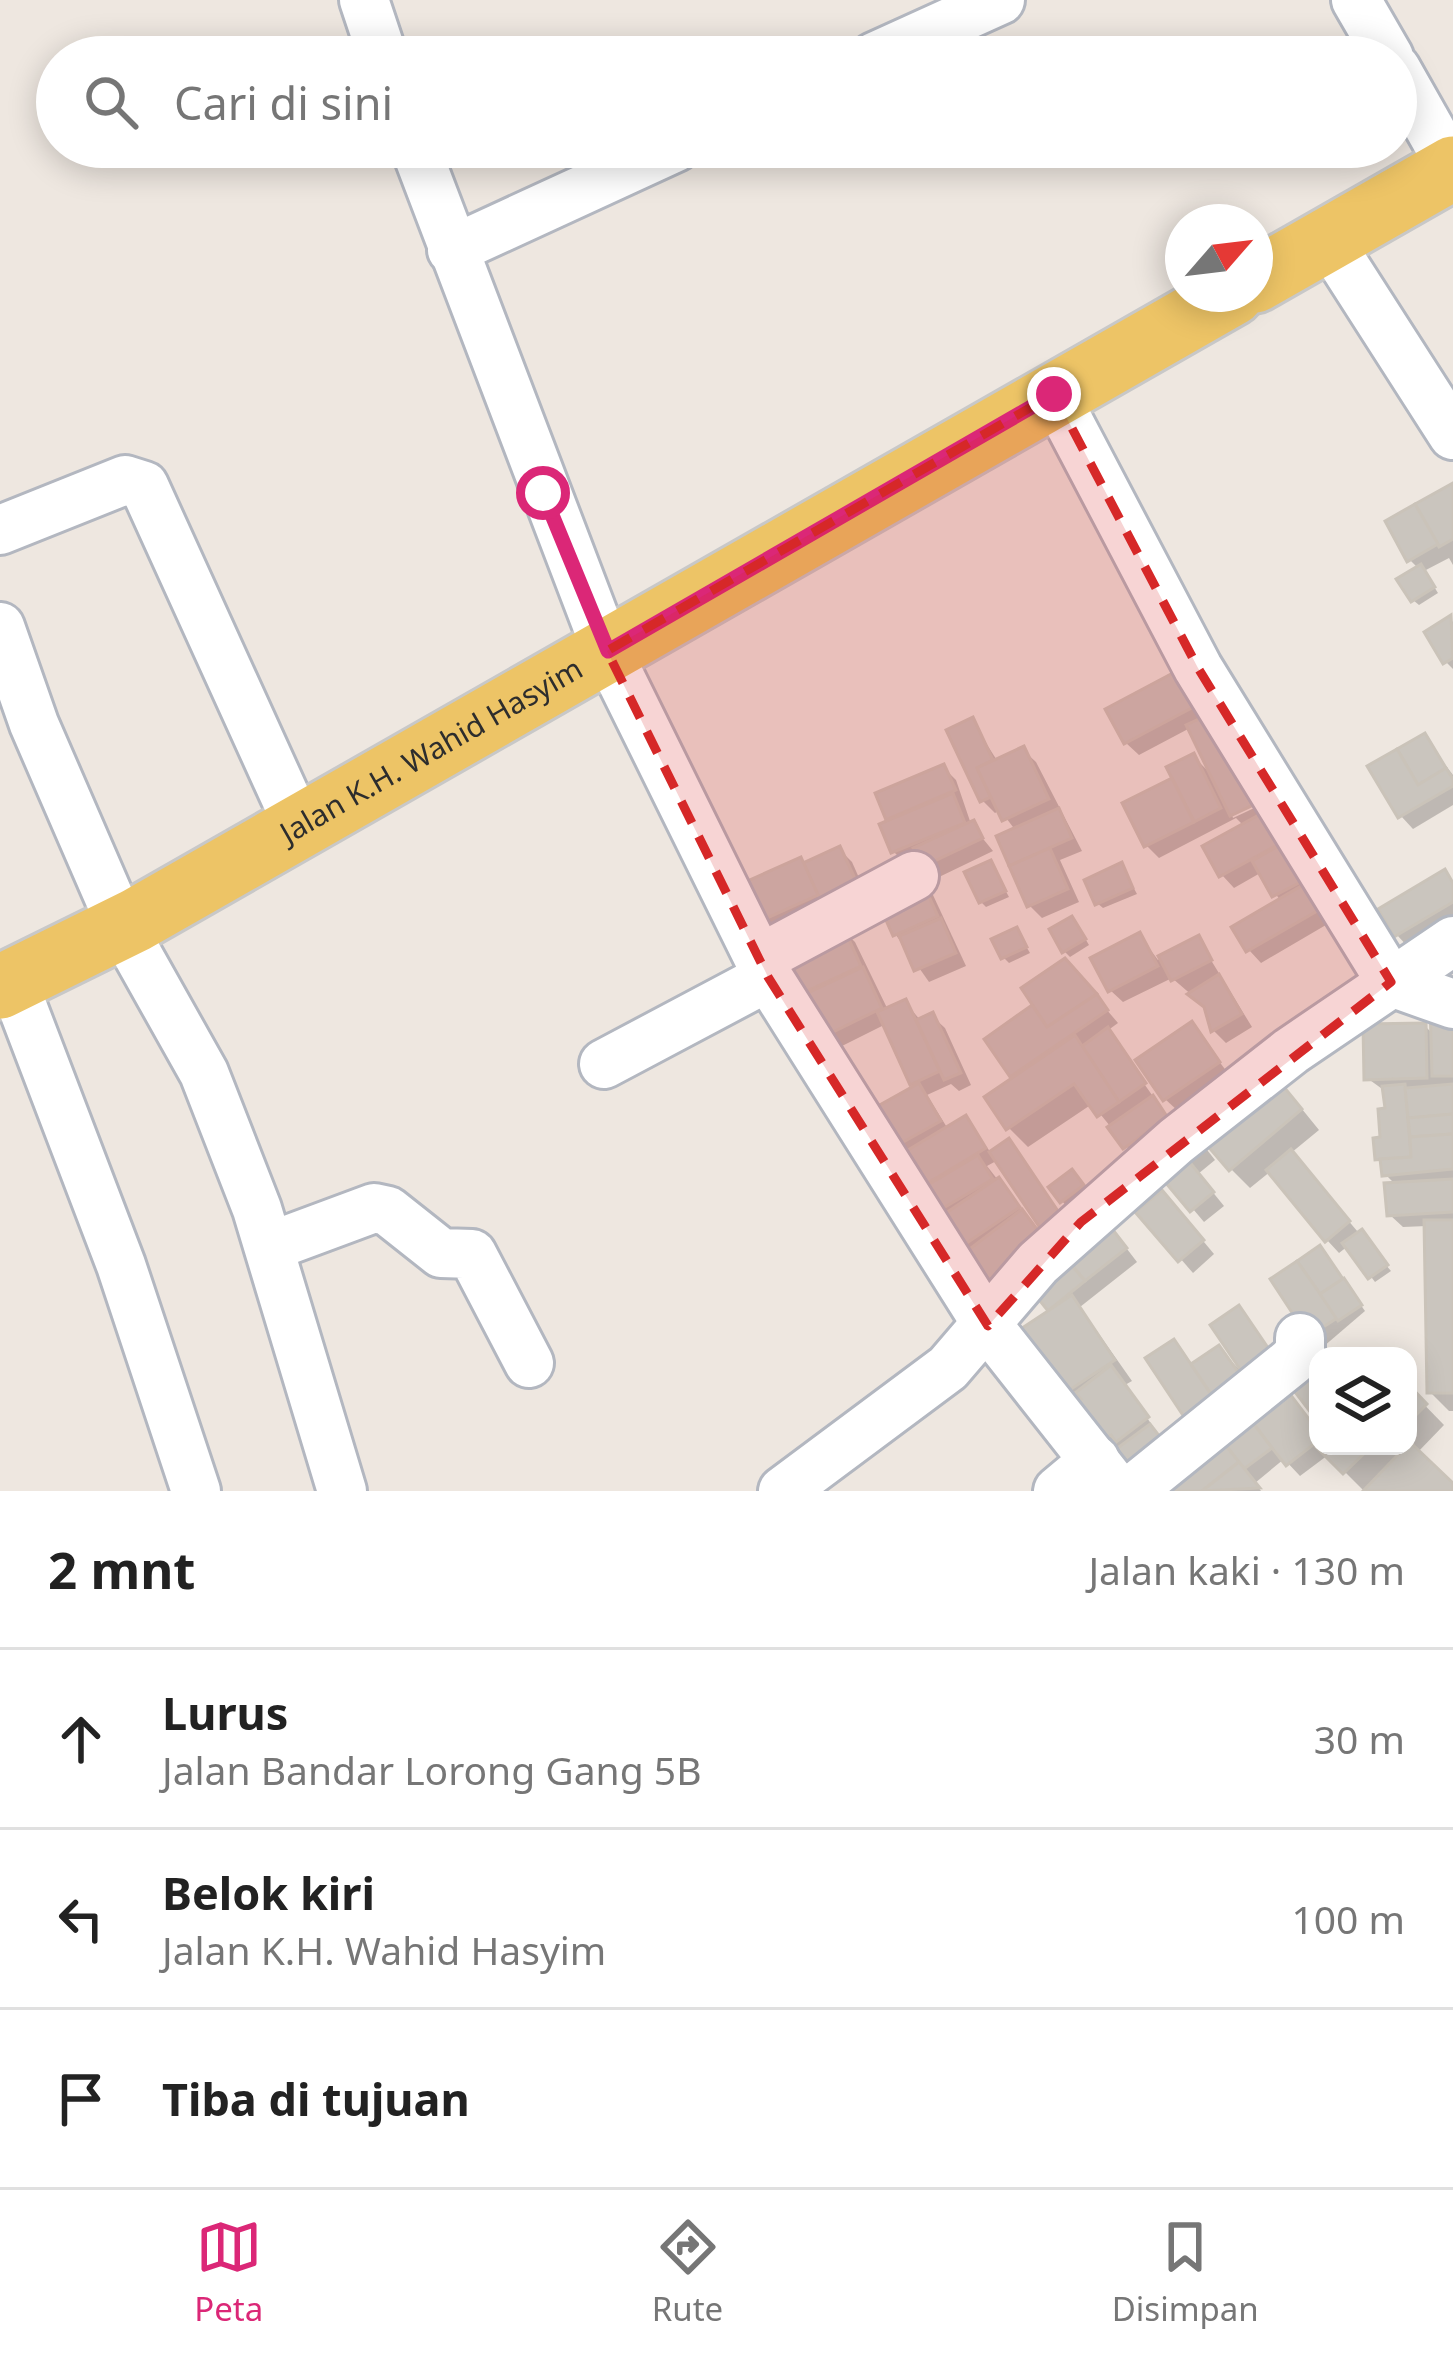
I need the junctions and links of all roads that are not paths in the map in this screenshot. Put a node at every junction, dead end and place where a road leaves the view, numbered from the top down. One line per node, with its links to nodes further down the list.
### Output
1 (364, 0): 5 (street)
2 (1000, 0): 4 (street)
3 (1356, 0): 6 (street)
4 (919, 16)
5 (376, 36)
6 (1377, 36)
7 (1417, 105): 10 (street)
8 (423, 168): 12 (street)
9 (630, 168): 12 (street)
10 (1453, 168): 11 (main road)
11 (1328, 240): 13 (main road); 16 (street)
12 (452, 250): 19 (street)
13 (1273, 271)
14 (1200, 312): 15 (main road, Jalan K.H. Wahid Hasyim)
15 (1054, 394): 19 (main road, Jalan K.H. Wahid Hasyim); 25 (street)
16 (1453, 436)
17 (0, 530): 20 (street)
18 (0, 627): 22 (street)
19 (608, 651): 20 (main road, Jalan K.H. Wahid Hasyim); 24 (street)
20 (299, 827): 22 (main road, Jalan K.H. Wahid Hasyim)
21 (914, 876): 24 (street)
22 (122, 927): 26 (main road, Jalan K.H. Wahid Hasyim); 29 (street)
23 (1453, 941): 25 (street)
24 (763, 968): 28 (street); 30 (street)
25 (1391, 982): 27 (street); 30 (street)
26 (6, 985): 34 (street)
27 (1453, 1004)
28 (604, 1064)
29 (269, 1247): 32 (street); 35 (street)
30 (988, 1326): 33 (street); 36 (street)
31 (1300, 1338): 33 (street)
32 (529, 1363)
33 (1115, 1481): 37 (street)
34 (196, 1491)
35 (342, 1491)
36 (783, 1491)
37 (1058, 1491)

